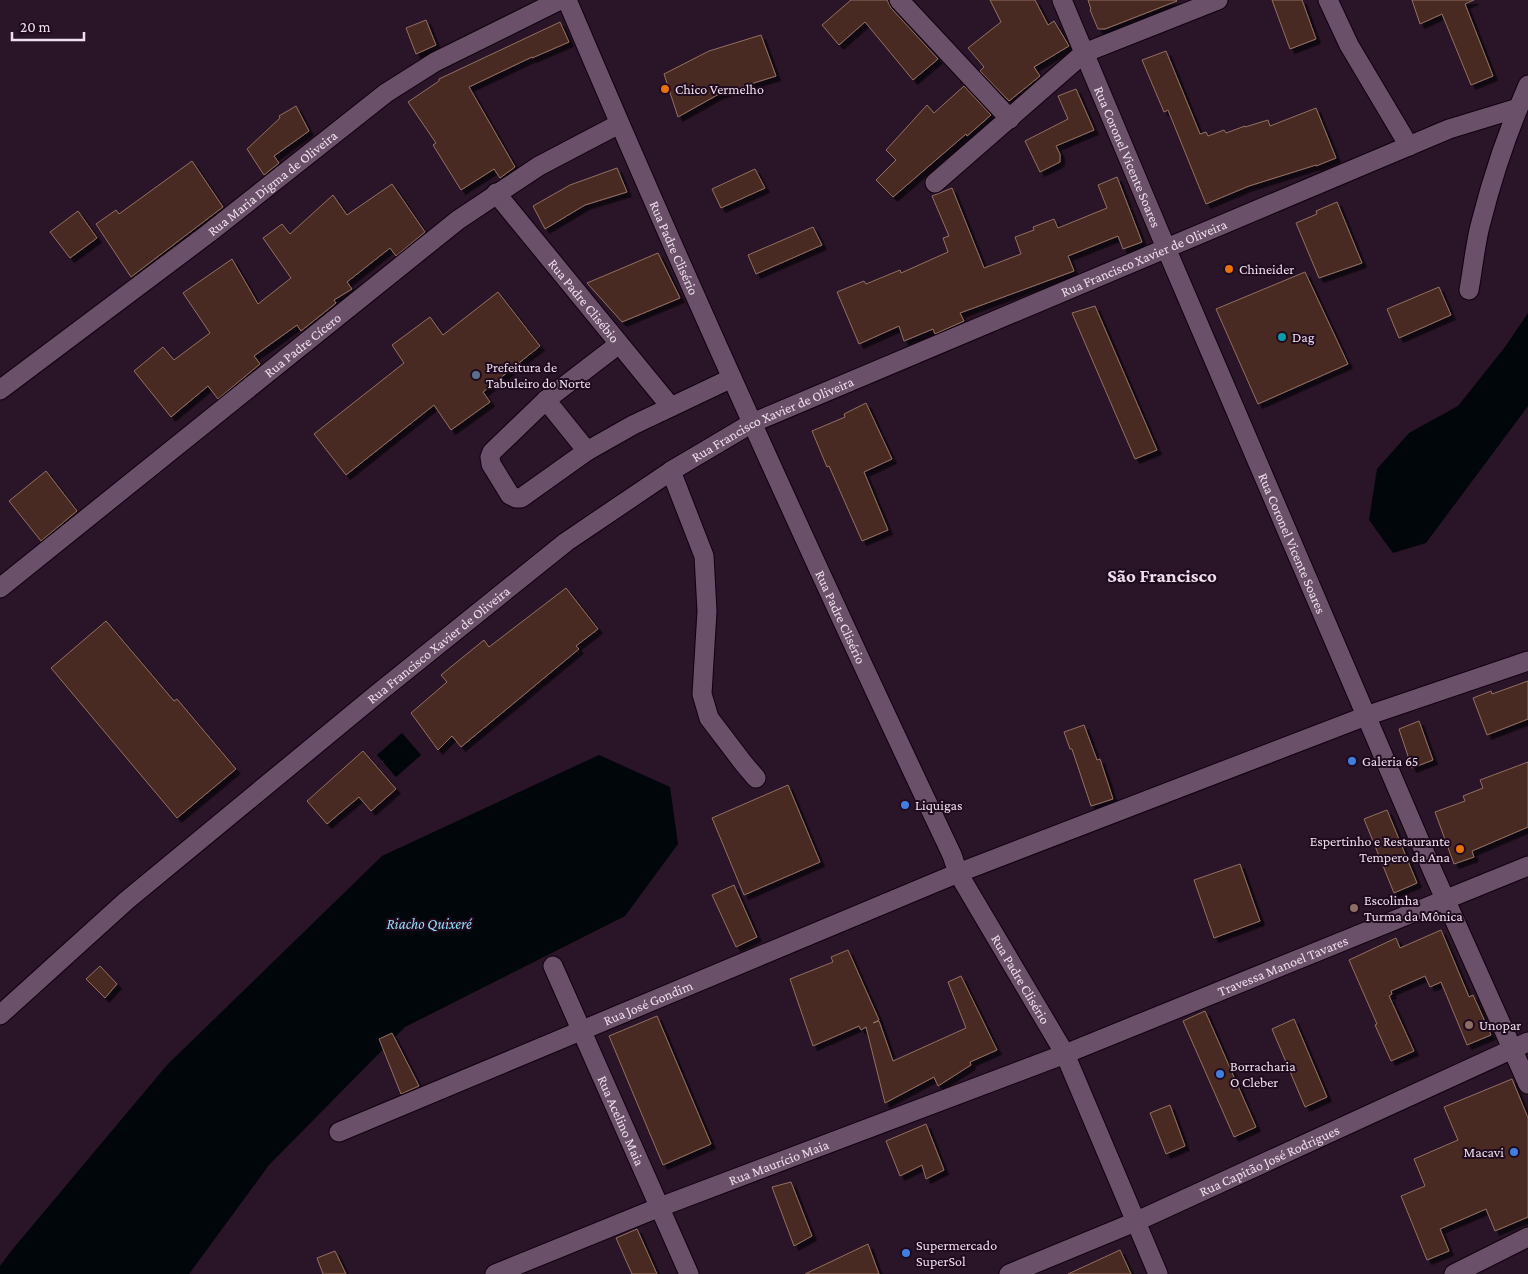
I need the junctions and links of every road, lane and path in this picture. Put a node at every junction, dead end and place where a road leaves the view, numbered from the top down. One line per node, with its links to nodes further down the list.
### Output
1 (560, 0): 19 (street, Rua Maria Digma de Oliveira)
2 (567, 0): 11 (street, Rua Padre Clisério)
3 (900, 0): 10 (street)
4 (1062, 0): 7 (street, Rua Coronel Vicente Soares)
5 (1218, 0): 7 (street)
6 (1328, 0): 12 (street)
7 (1084, 53): 10 (street); 15 (street, Rua Coronel Vicente Soares)
8 (1528, 85): 9 (street)
9 (1518, 108): 12 (street, Rua Francisco Xavier de Oliveira); 16 (street)
10 (1010, 119): 13 (street)
11 (619, 124): 14 (street, Rua Padre Cícero); 18 (street, Rua Padre Clisério)
12 (1409, 146): 15 (street, Rua Francisco Xavier de Oliveira)
13 (934, 183)
14 (496, 193): 17 (street, Rua Padre Clisébio); 25 (street, Rua Padre Cícero)
15 (1166, 248): 22 (street, Rua Francisco Xavier de Oliveira); 27 (street, Rua Coronel Vicente Soares)
16 (1469, 290)
17 (618, 344): 20 (street); 21 (street, Rua Padre Clisébio)
18 (732, 378): 21 (street); 22 (street, Rua Padre Clisério)
19 (0, 390)
20 (546, 400): 23 (street); 23 (street)
21 (672, 407): 23 (street)
22 (752, 423): 24 (street, Rua Francisco Xavier de Oliveira); 30 (street, Rua Padre Clisério)
23 (587, 451)
24 (671, 471): 28 (street); 33 (street, Rua Francisco Xavier de Oliveira)
25 (0, 588)
26 (1528, 661): 27 (street, Rua José Gondim)
27 (1366, 716): 30 (street, Rua José Gondim); 31 (street, Rua Coronel Vicente Soares)
28 (756, 778)
29 (1528, 866): 31 (street, Travessa Manoel Tavares)
30 (958, 874): 34 (street, Rua José Gondim); 36 (street, Rua Padre Clisério)
31 (1445, 900): 35 (street, Rua Coronel Vicente Soares); 36 (street, Travessa Manoel Tavares)
32 (553, 966): 34 (street, Rua Acelino Maia)
33 (0, 1015)
34 (581, 1030): 38 (street, Rua José Gondim); 39 (street, Rua Acelino Maia)
35 (1520, 1045): 37 (street, Rua Coronel Vicente Soares); 40 (street, Rua Capitão José Rodrigues)
36 (1065, 1054): 39 (street, Rua Maurício Maia); 40 (street, Rua Padre Clisério)
37 (1528, 1084)
38 (339, 1132)
39 (660, 1207): 42 (street, Rua Maurício Maia); 43 (street, Rua Acelino Maia)
40 (1135, 1222): 44 (street, Rua Capitão José Rodrigues); 45 (street, Rua Padre Clisério)
41 (1528, 1237): 46 (street)
42 (494, 1274)
43 (689, 1274)
44 (1009, 1274)
45 (1158, 1274)
46 (1454, 1274)

